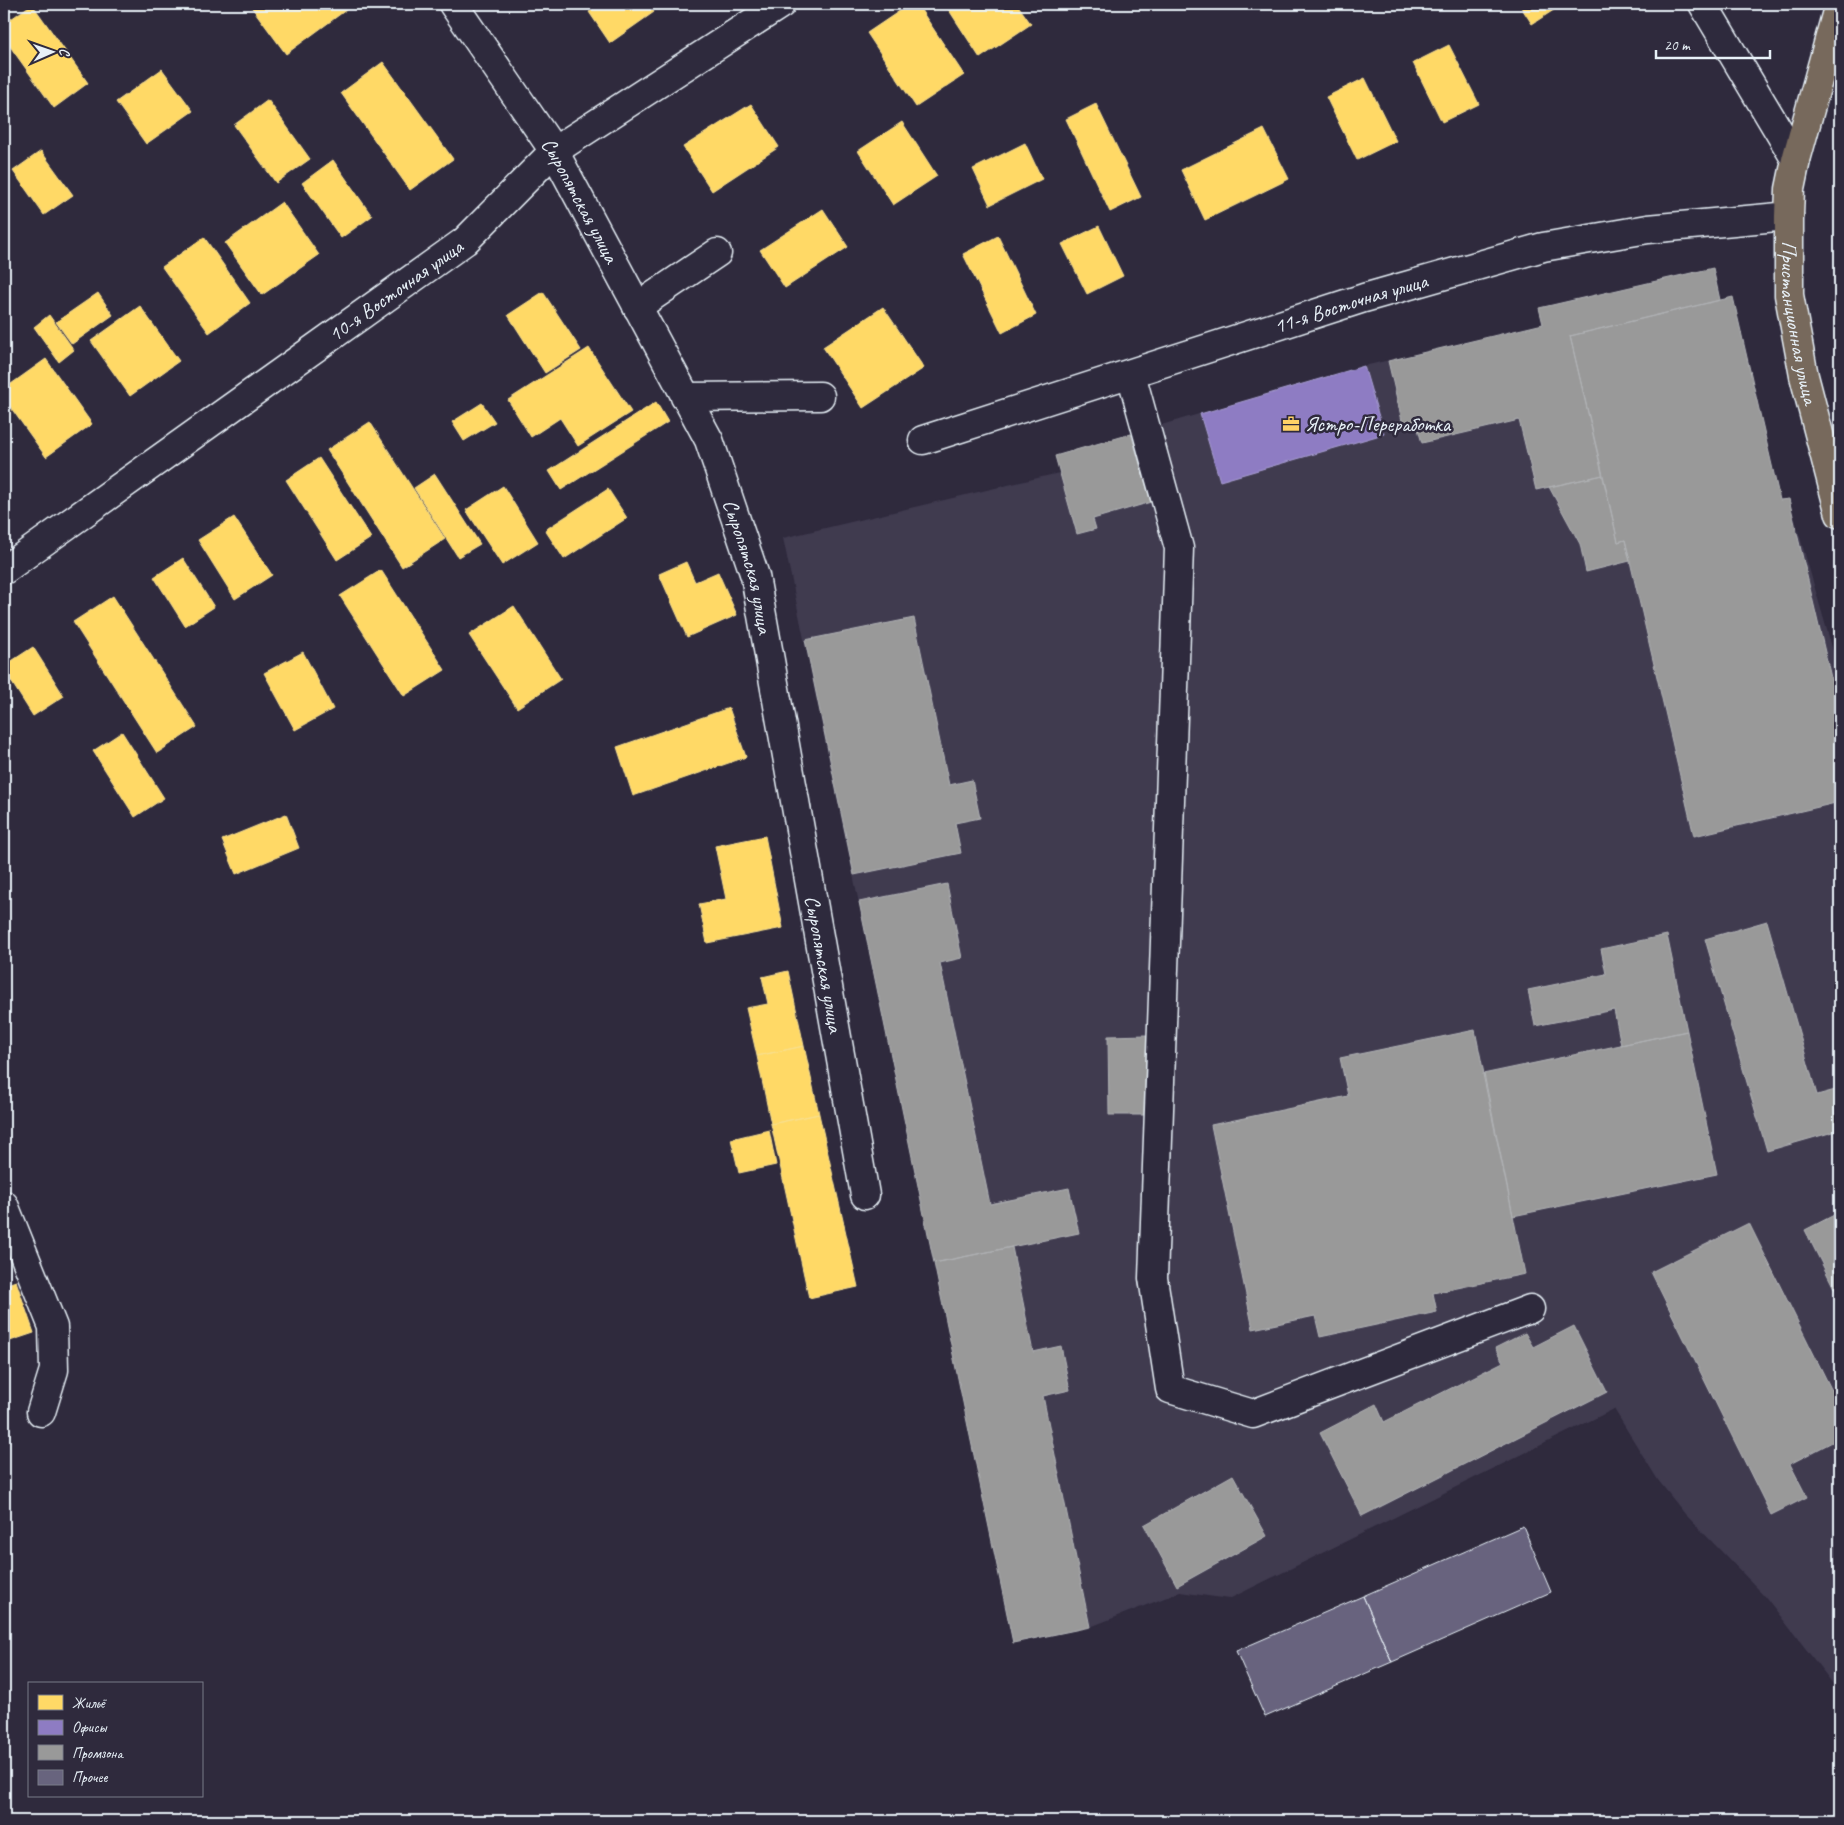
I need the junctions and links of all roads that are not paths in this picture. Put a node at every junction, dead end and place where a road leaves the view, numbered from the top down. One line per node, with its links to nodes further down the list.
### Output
1 (453, 4): 5 (street, Сыропятская улица)
2 (781, 4): 5 (street, 10-я Восточная улица)
3 (1703, 4): 6 (street)
4 (1839, 4): 6 (main road, Пристанционная улица)
5 (554, 151): 9 (street, Сыропятская улица); 15 (street, 10-я Восточная улица)
6 (1796, 160): 7 (main road, Пристанционная улица)
7 (1789, 216): 10 (street, 11-я Восточная улица); 14 (main road, Пристанционная улица)
8 (717, 253): 9 (street)
9 (637, 307): 12 (street, Сыропятская улица)
10 (1131, 374): 13 (street, 11-я Восточная улица); 18 (street)
11 (820, 396): 12 (street)
12 (685, 397): 16 (street, Сыропятская улица)
13 (923, 440)
14 (1840, 514)
15 (4, 570)
16 (865, 1195)
17 (4, 1205): 19 (street)
18 (1530, 1309)
19 (41, 1412)

